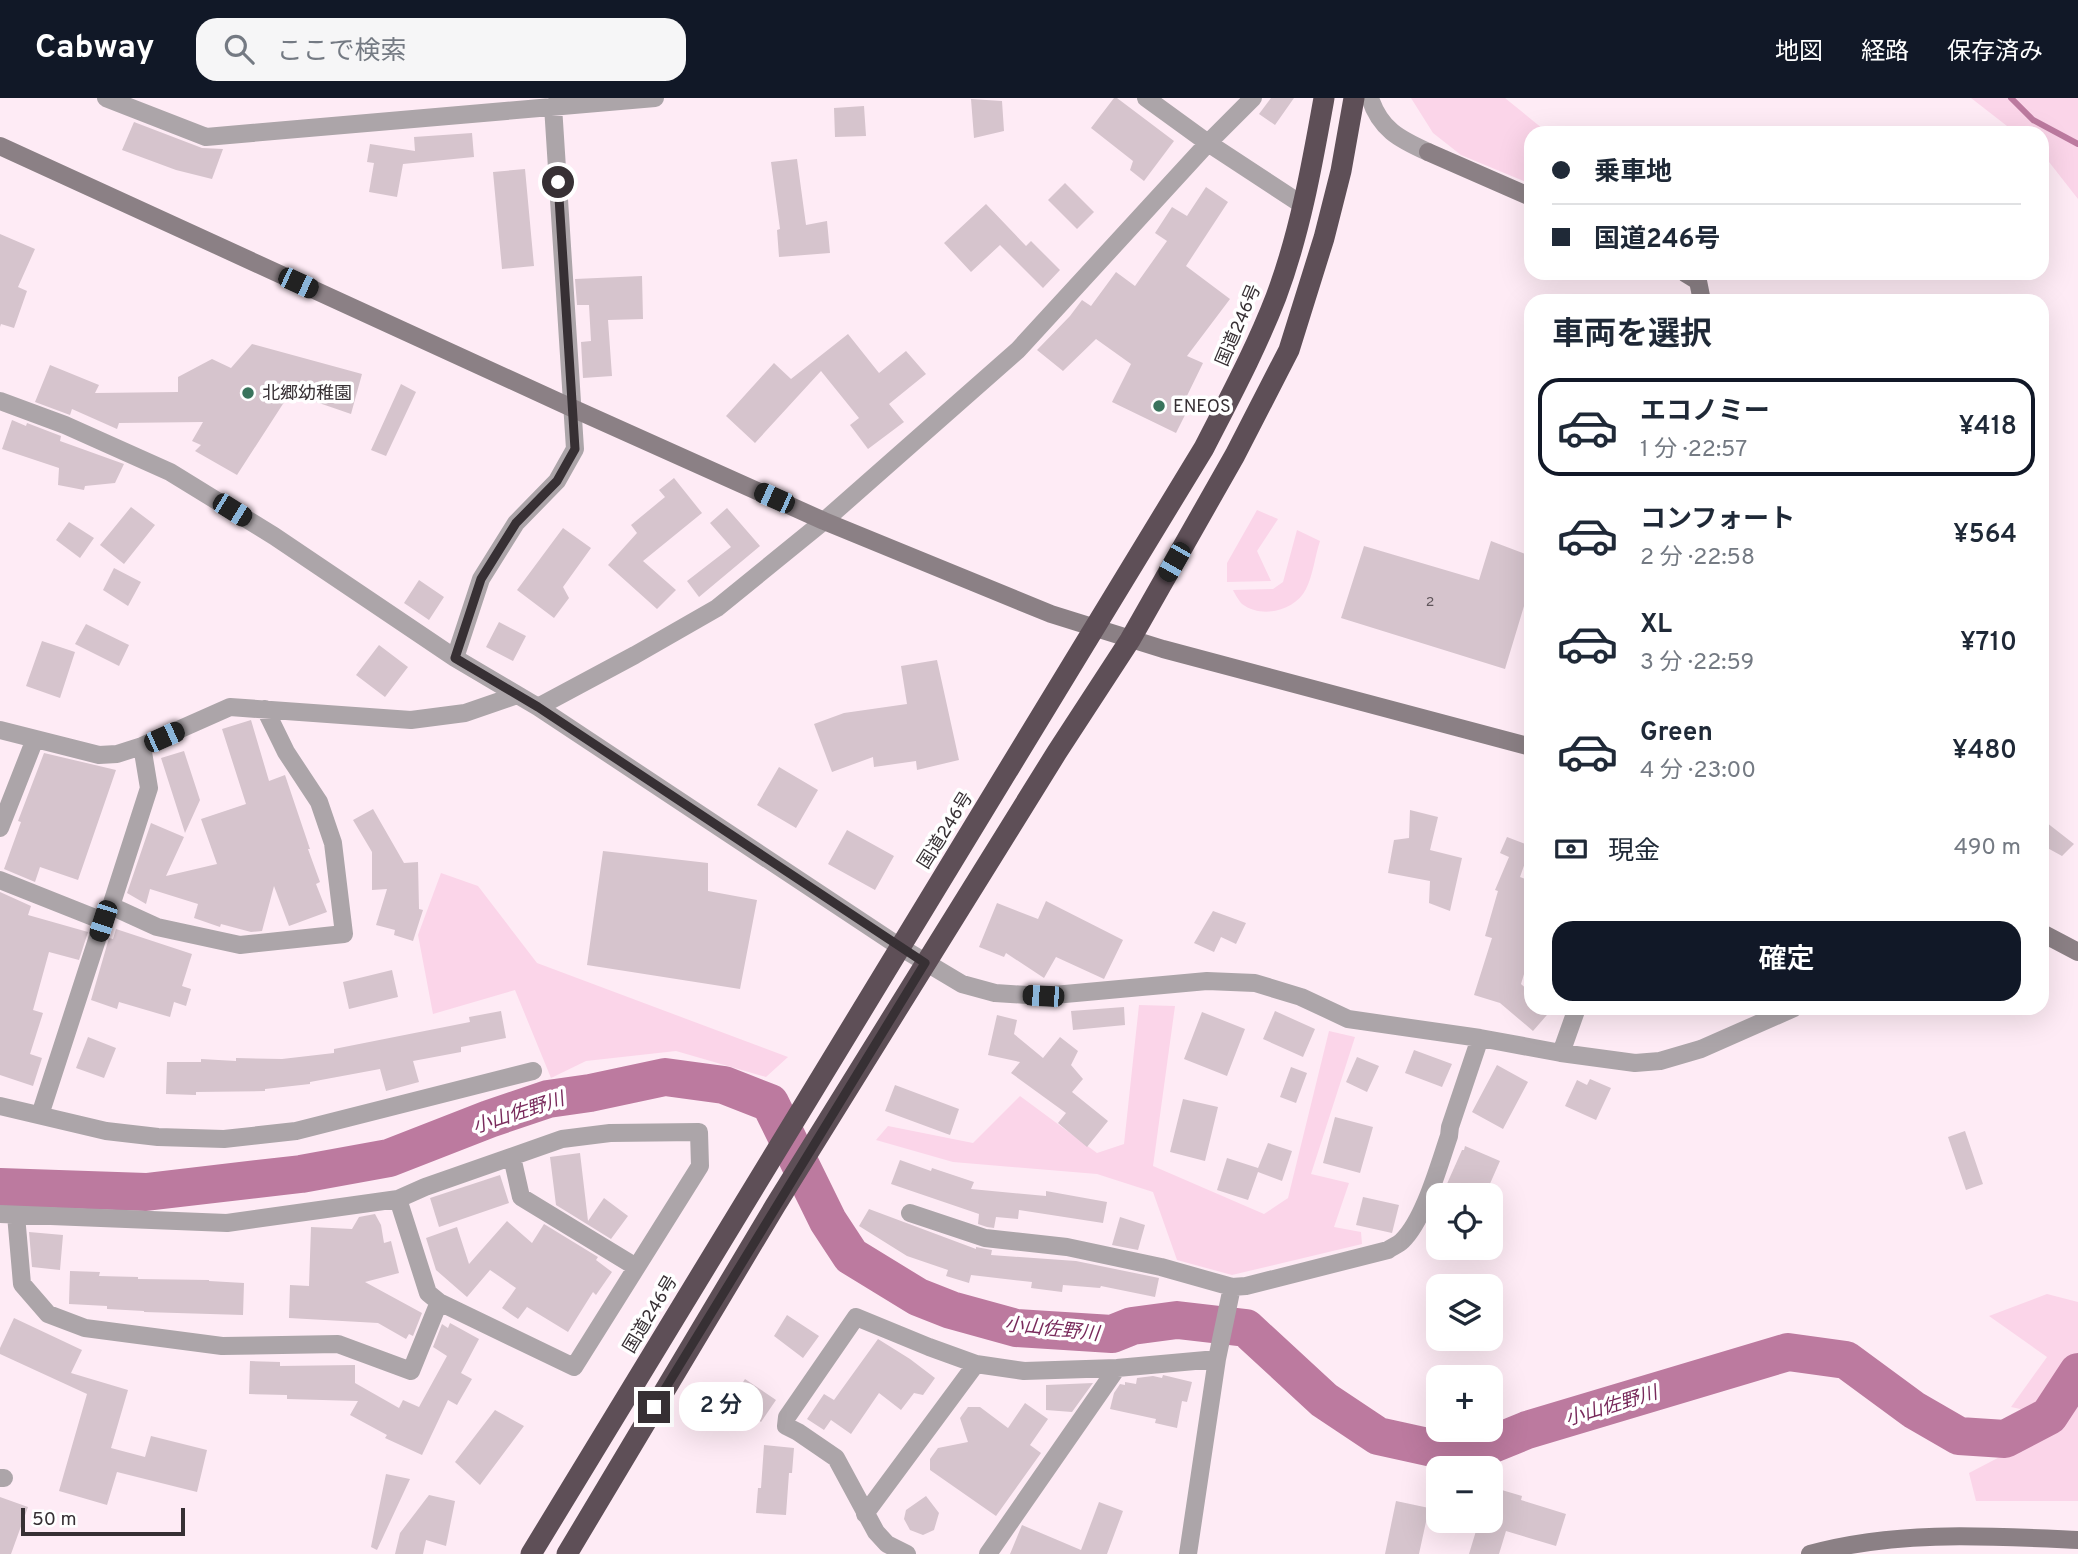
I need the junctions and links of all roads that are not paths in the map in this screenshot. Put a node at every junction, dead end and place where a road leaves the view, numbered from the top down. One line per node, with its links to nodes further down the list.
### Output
1 (106, 98): 8 (street)
2 (655, 98): 8 (street)
3 (1146, 98): 9 (street)
4 (1253, 98): 9 (street)
5 (1324, 98): 12 (highway, 国道246号)
6 (1354, 98): 17 (highway)
7 (1370, 98): 11 (street)
8 (553, 106): 14 (street)
9 (1208, 143): 12 (street); 15 (street)
10 (0, 146): 14 (street)
11 (1524, 194)
12 (1304, 206): 16 (highway, 国道246号)
13 (0, 401): 18 (street)
14 (572, 408): 15 (street); 18 (street)
15 (824, 521): 16 (street); 20 (street)
16 (1094, 629): 17 (street); 30 (highway, 国道246号)
17 (1130, 640): 24 (street); 32 (highway)
18 (455, 658): 19 (street)
19 (517, 695): 20 (street); 21 (street)
20 (538, 707): 30 (street)
21 (265, 709): 25 (street); 28 (street)
22 (0, 730): 23 (street)
23 (35, 739): 25 (street); 26 (street)
24 (1524, 745)
25 (142, 746): 28 (street)
26 (0, 828)
27 (0, 880): 28 (street)
28 (107, 913): 39 (street)
29 (2049, 937): 31 (street)
30 (900, 947): 32 (street); 52 (highway, 国道246号)
31 (2078, 952)
32 (925, 963): 35 (street); 53 (highway)
33 (1575, 1015): 36 (street)
34 (1778, 1015): 36 (street)
35 (1480, 1038): 36 (street); 45 (street)
36 (1561, 1053)
37 (533, 1072): 39 (street)
38 (0, 1106): 39 (street)
39 (40, 1115)
40 (512, 1157): 41 (street); 44 (street); 44 (street)
41 (398, 1199): 43 (street); 46 (street)
42 (910, 1213): 45 (street)
43 (8, 1215): 46 (street)
44 (636, 1267): 46 (street)
45 (1231, 1291): 47 (street)
46 (439, 1302)
47 (1218, 1353): 49 (street); 56 (street)
48 (976, 1364): 49 (street); 50 (street); 50 (street)
49 (1117, 1368): 55 (street)
50 (865, 1514): 54 (street)
51 (2078, 1539): 57 (street)
52 (531, 1554)
53 (567, 1554)
54 (907, 1554)
55 (988, 1554)
56 (1188, 1554)
57 (1810, 1554)

